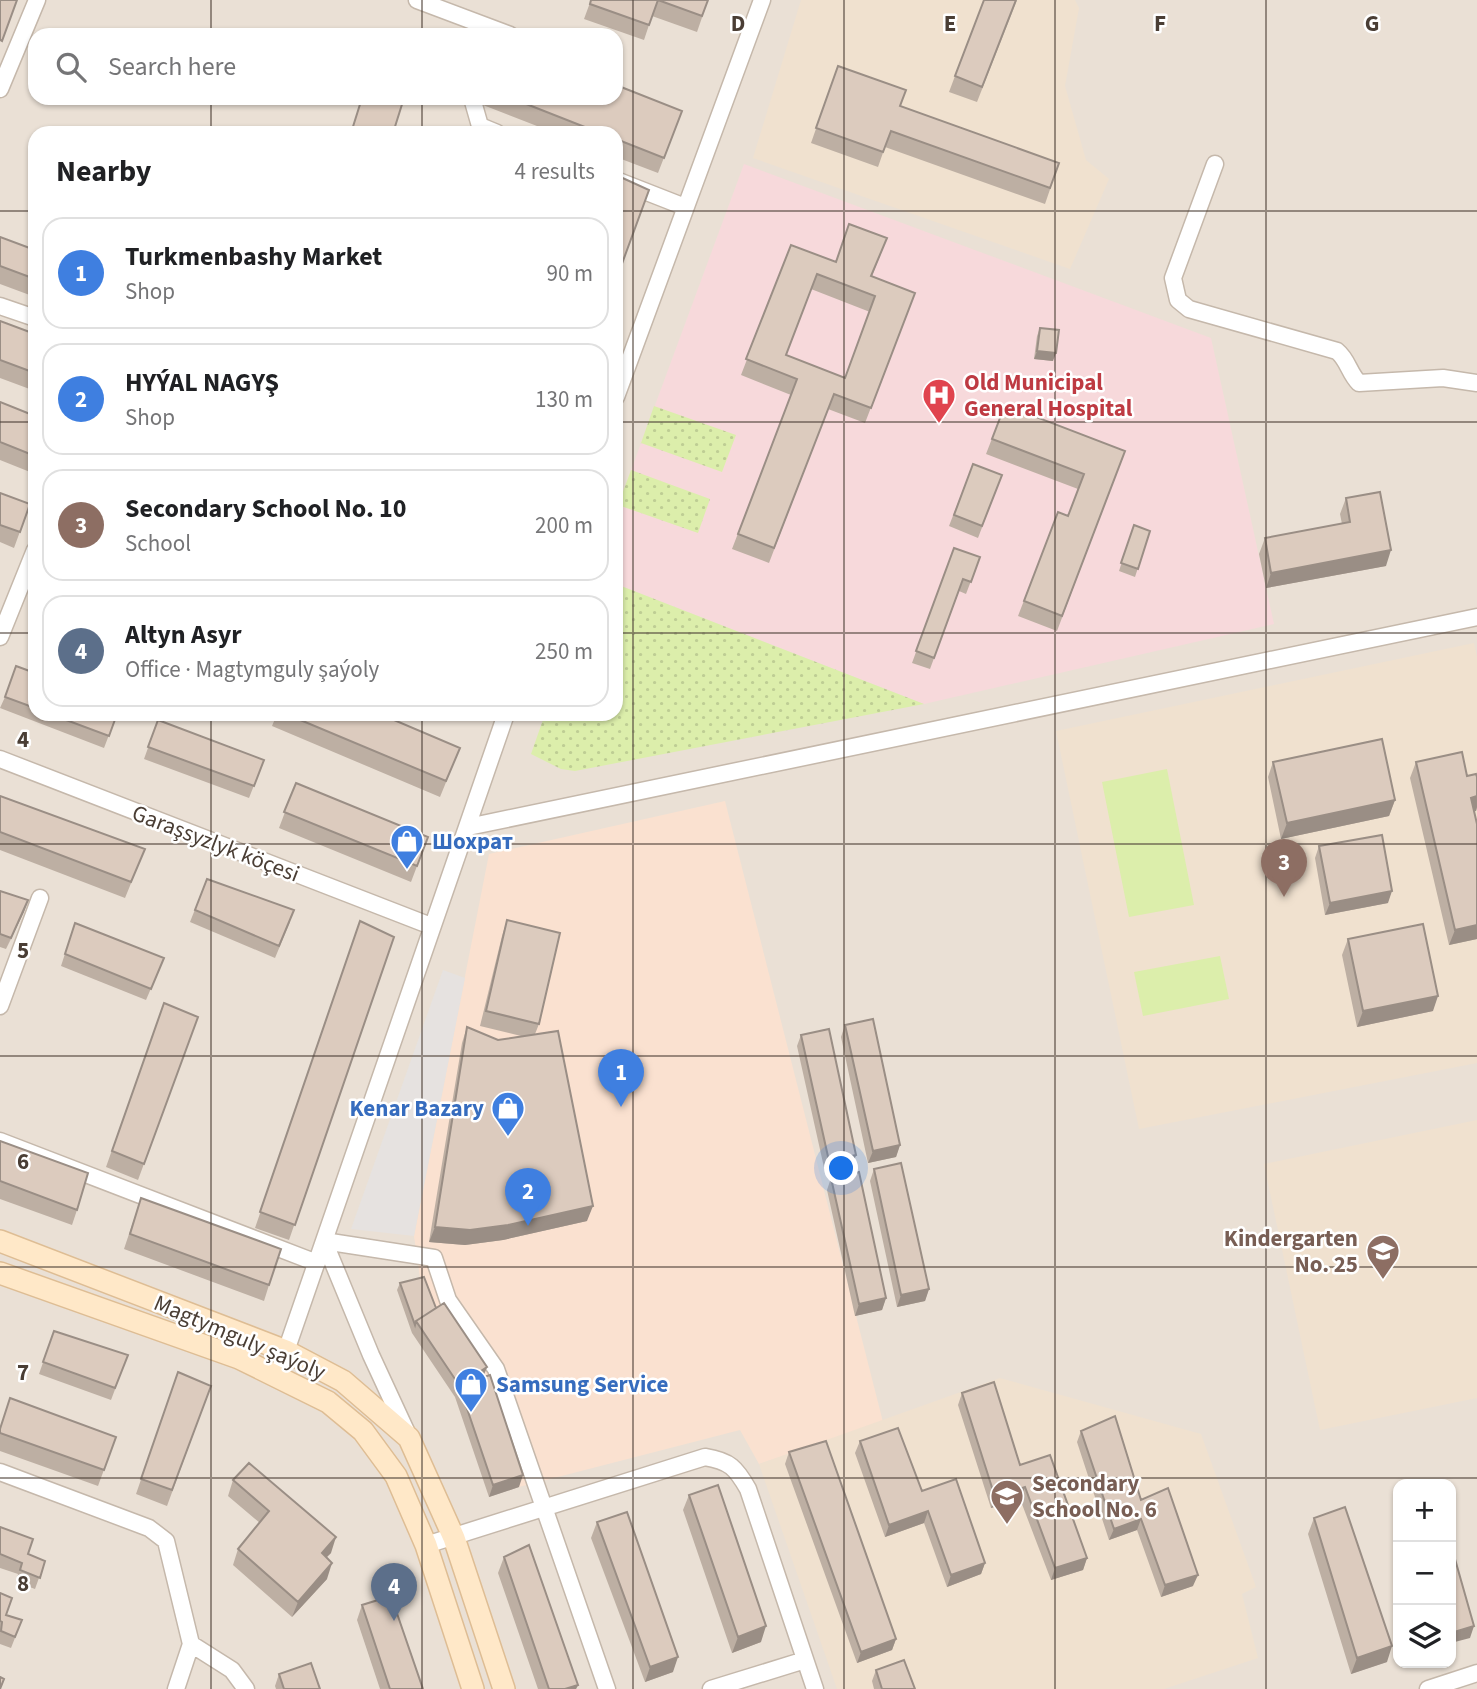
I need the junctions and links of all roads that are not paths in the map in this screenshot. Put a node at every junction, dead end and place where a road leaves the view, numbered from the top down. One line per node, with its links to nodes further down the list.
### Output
1 (37, 0): 5 (street)
2 (417, 0): 4 (street)
3 (762, 0): 10 (street)
4 (487, 28)
5 (0, 89)
6 (474, 105): 7 (street)
7 (480, 126)
8 (1215, 164): 14 (street)
9 (623, 183): 10 (street)
10 (685, 207): 13 (street)
11 (0, 306): 12 (street)
12 (28, 316)
13 (623, 378)
14 (1477, 383)
15 (28, 567): 17 (street)
16 (1477, 617): 20 (street)
17 (0, 637)
18 (504, 721): 20 (street)
19 (0, 759): 22 (street, Garaşsyzlyk köçesi)
20 (468, 827): 22 (street)
21 (40, 898): 23 (street)
22 (432, 926): 26 (street)
23 (0, 1006)
24 (0, 1140): 27 (street)
25 (0, 1241): 29 (street, Magtymguly şaýoly)
26 (324, 1241): 27 (street); 31 (street); 33 (street)
27 (317, 1263): 29 (street)
28 (0, 1273): 30 (street, Magtymguly şaýoly)
29 (286, 1351): 30 (street); 31 (street, Magtymguly şaýoly)
30 (277, 1377): 35 (street, Magtymguly şaýoly)
31 (409, 1438): 34 (street, Magtymguly şaýoly)
32 (0, 1472): 36 (street)
33 (545, 1507): 34 (street); 37 (street); 43 (street)
34 (454, 1538): 35 (street); 42 (street, Magtymguly şaýoly)
35 (426, 1545): 41 (street, Magtymguly şaýoly)
36 (191, 1644): 39 (street); 40 (street)
37 (805, 1660): 44 (street); 45 (street)
38 (1477, 1672): 46 (street)
39 (176, 1689)
40 (246, 1689)
41 (473, 1689)
42 (504, 1689)
43 (607, 1689)
44 (711, 1689)
45 (814, 1689)
46 (1428, 1689)

